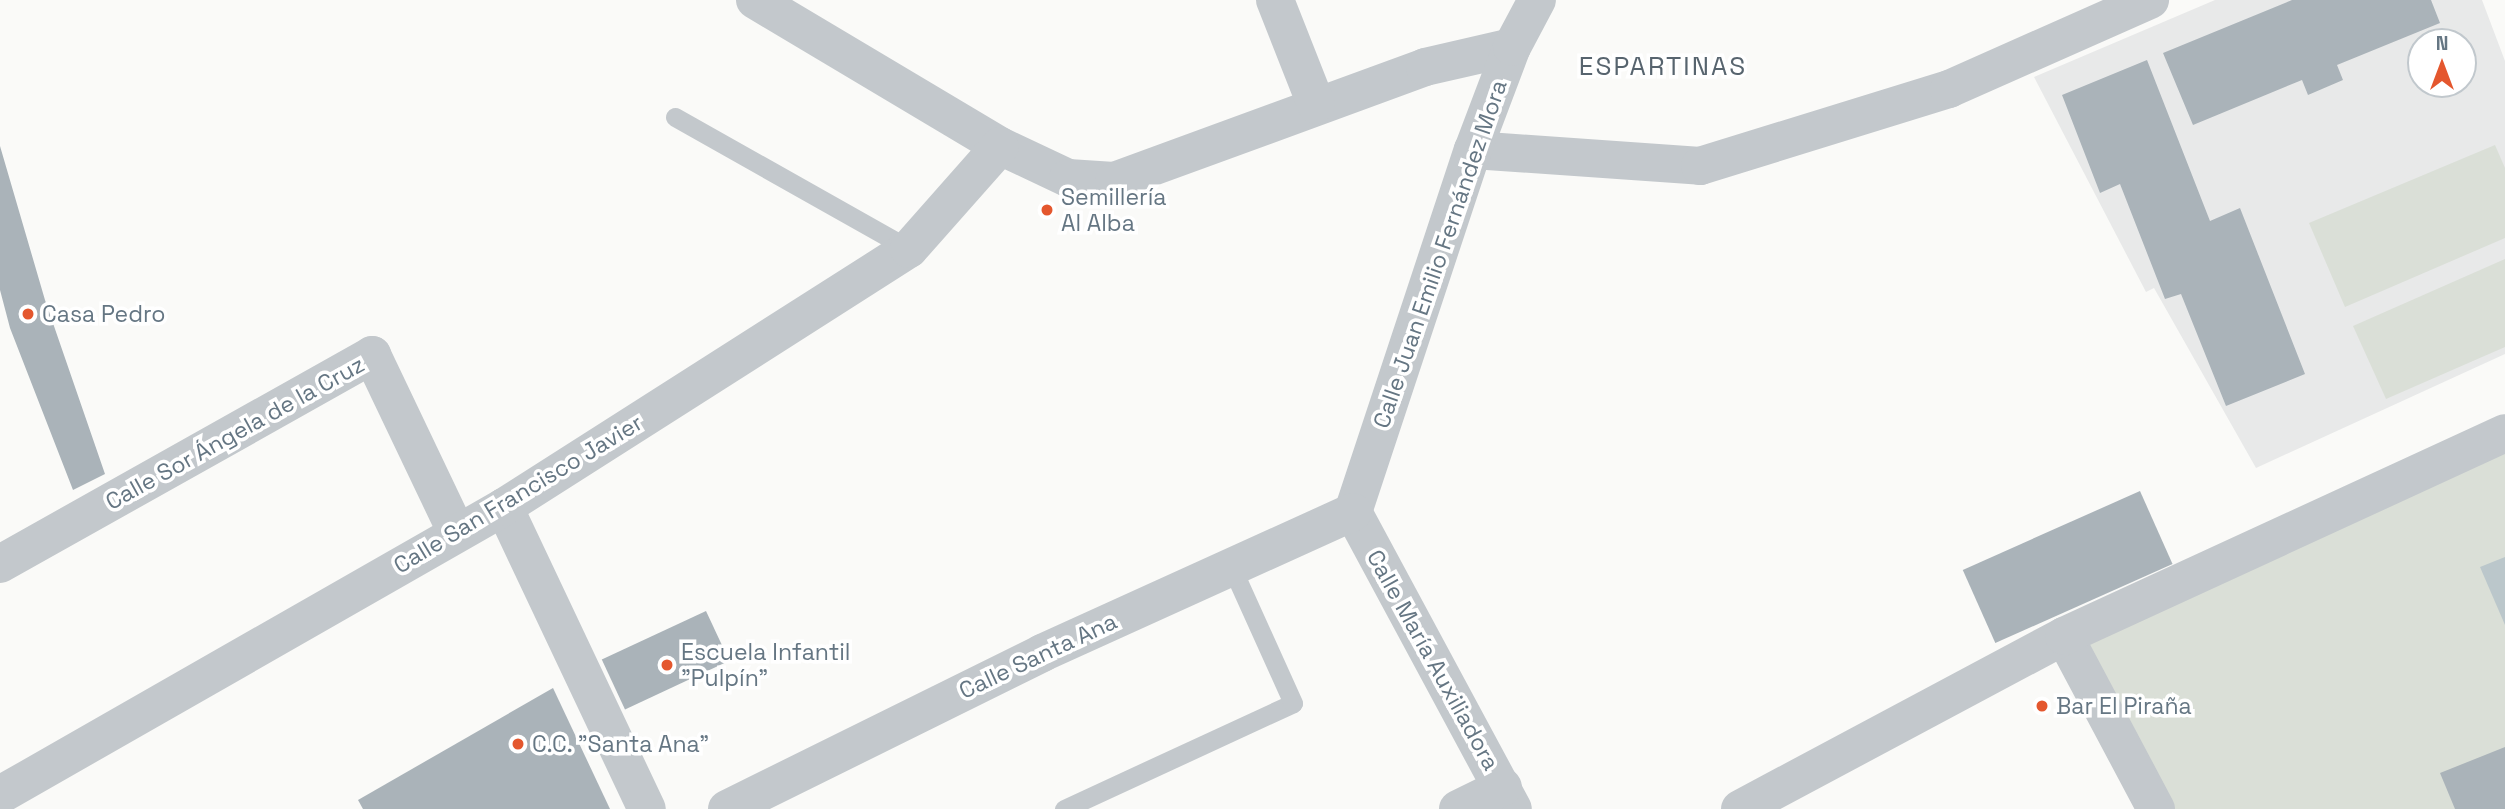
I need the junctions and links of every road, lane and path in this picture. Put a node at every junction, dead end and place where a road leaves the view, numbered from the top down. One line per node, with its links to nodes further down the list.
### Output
1 (755, 0): 8 (street)
2 (1275, 0): 6 (street)
3 (1537, 0): 5 (street, Calle Juan Emilio Fernández Mora)
4 (2150, 0): 9 (street)
5 (1512, 47): 6 (street); 9 (street, Calle Juan Emilio Fernández Mora)
6 (1316, 104): 8 (street)
7 (675, 117): 10 (lane)
8 (1000, 146): 10 (street, Calle San Francisco Javier)
9 (1473, 150): 13 (street, Calle Juan Emilio Fernández Mora)
10 (909, 249): 12 (street, Calle San Francisco Javier)
11 (2505, 433): 17 (street)
12 (504, 507): 14 (street, Calle San Francisco Javier); 20 (street)
13 (1353, 512): 16 (street, Calle Santa Ana); 19 (street, Calle María Auxiliadora)
14 (457, 533): 15 (street, Calle Sor Ángela de la Cruz); 18 (street, Calle San Francisco Javier)
15 (0, 564)
16 (1232, 568): 21 (street, Calle Santa Ana); 22 (lane)
17 (2063, 636): 24 (street); 25 (street)
18 (0, 795)
19 (1508, 798): 23 (street)
20 (647, 809)
21 (727, 809)
22 (1064, 809)
23 (1458, 809)
24 (1740, 809)
25 (2156, 809)

